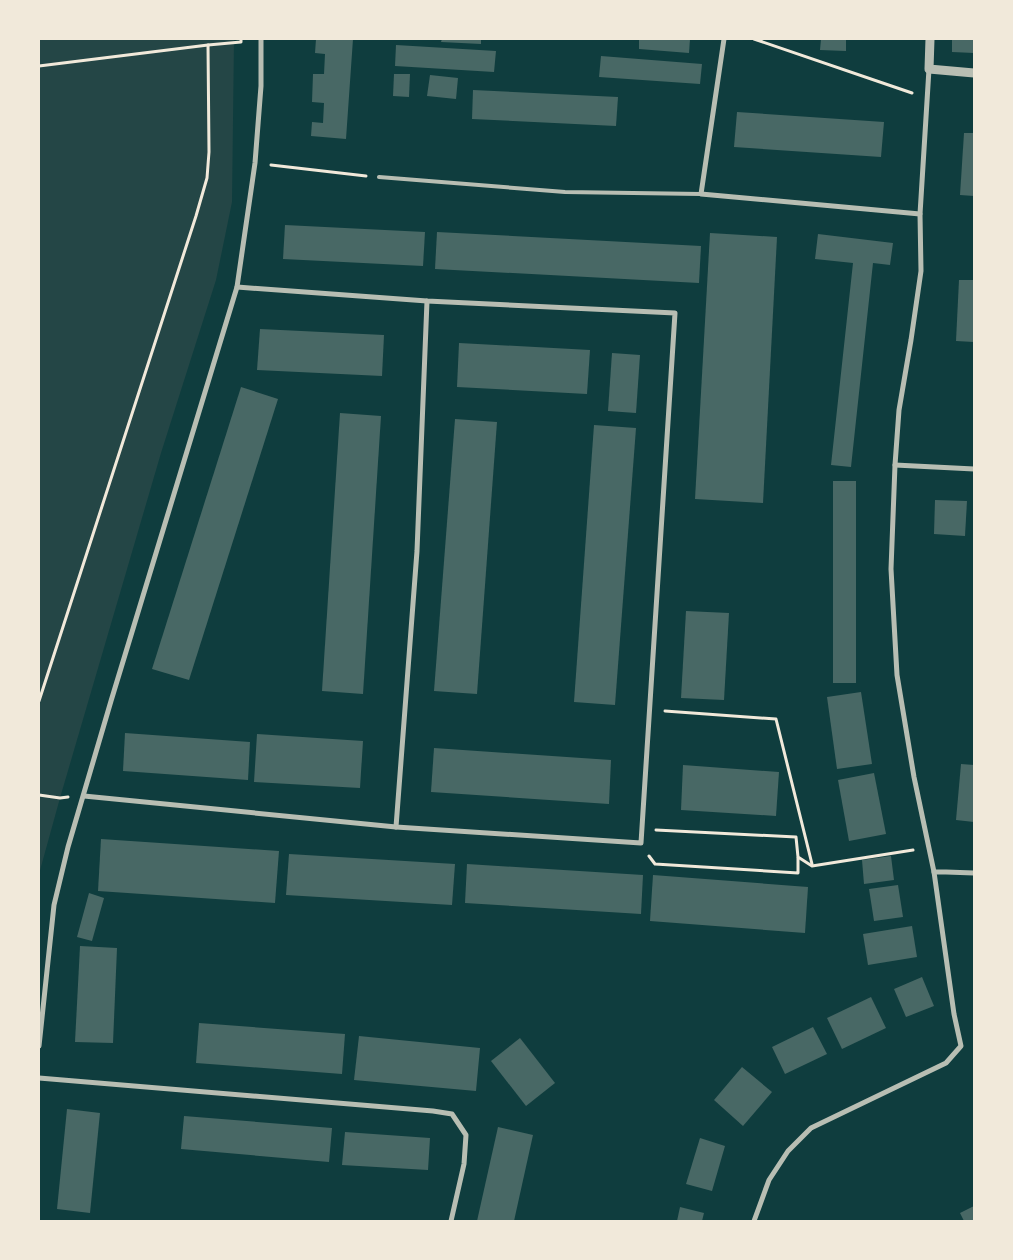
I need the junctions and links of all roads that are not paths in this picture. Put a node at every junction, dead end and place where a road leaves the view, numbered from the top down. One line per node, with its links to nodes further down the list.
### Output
1 (261, 39): 9 (street)
2 (724, 39): 7 (street)
3 (930, 39): 4 (street)
4 (929, 69): 5 (street); 8 (street)
5 (974, 73)
6 (379, 177): 7 (lane)
7 (701, 194): 8 (street)
8 (920, 214): 11 (street)
9 (237, 287): 10 (street); 13 (street)
10 (427, 301): 14 (street); 14 (street)
11 (894, 465): 12 (street); 15 (street)
12 (974, 469)
13 (84, 796): 14 (street); 17 (street)
14 (396, 827)
15 (934, 872): 16 (street); 20 (street)
16 (974, 873)
17 (39, 1046)
18 (39, 1078): 19 (street)
19 (451, 1221)
20 (754, 1221)

